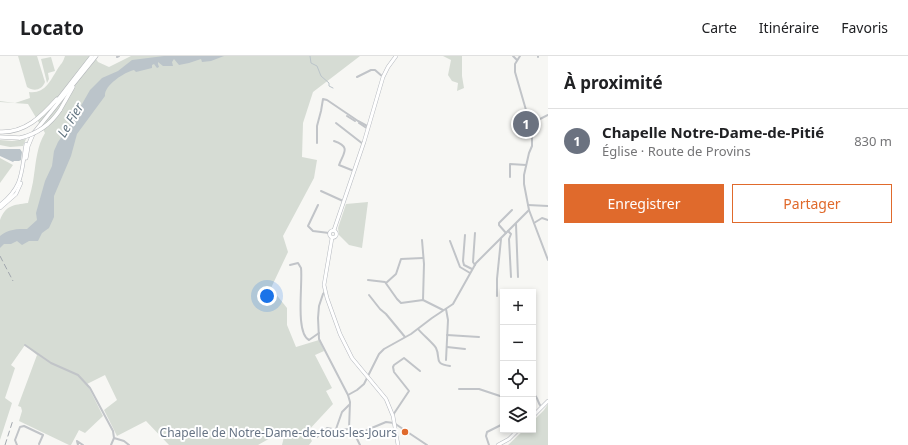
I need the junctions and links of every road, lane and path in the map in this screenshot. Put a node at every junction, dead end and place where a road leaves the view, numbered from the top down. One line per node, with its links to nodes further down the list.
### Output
1 (92, 56): 10 (highway)
2 (96, 56): 7 (highway)
3 (396, 56): 9 (street)
4 (513, 56): 6 (street)
5 (520, 56): 6 (street)
6 (517, 60): 13 (street)
7 (84, 72): 17 (highway, bridge); 22 (highway)
8 (357, 77): 9 (street)
9 (383, 78): 15 (street)
10 (62, 94): 16 (highway); 20 (highway)
11 (548, 115): 13 (street)
12 (347, 116): 15 (street)
13 (531, 120): 23 (street)
14 (336, 123): 21 (street)
15 (368, 128): 19 (street); 21 (street)
16 (0, 132)
17 (0, 137)
18 (334, 141): 24 (street)
19 (317, 143)
20 (26, 144): 31 (street)
21 (363, 144): 24 (street)
22 (26, 158): 31 (street)
23 (526, 165): 25 (street); 29 (street)
24 (354, 171): 27 (street)
25 (510, 178)
26 (321, 190): 27 (street)
27 (344, 201): 37 (street)
28 (318, 205): 39 (street)
29 (528, 205): 30 (street); 33 (street)
30 (548, 206)
31 (0, 207)
32 (512, 210): 38 (street)
33 (529, 210): 35 (street); 36 (street)
34 (548, 220): 35 (street)
35 (534, 223): 47 (street)
36 (516, 224): 38 (street); 53 (street)
37 (334, 230): 39 (street); 42 (street)
38 (507, 232): 43 (street); 52 (street)
39 (329, 233): 42 (street)
40 (475, 233): 49 (street)
41 (464, 234): 50 (street)
42 (332, 238): 56 (street)
43 (501, 238): 49 (street); 58 (street)
44 (422, 240): 46 (street)
45 (450, 241): 51 (street)
46 (424, 258): 55 (street); 59 (street)
47 (548, 260)
48 (290, 265): 67 (street)
49 (475, 265): 50 (street)
50 (472, 269): 51 (street)
51 (470, 273): 60 (street)
52 (511, 277)
53 (518, 277)
54 (368, 280): 55 (street)
55 (386, 283): 59 (street)
56 (325, 292): 63 (street); 75 (street)
57 (369, 295): 65 (street)
58 (497, 296)
59 (423, 300): 61 (street)
60 (446, 309): 61 (street); 64 (street)
61 (443, 310): 62 (street)
62 (418, 329): 65 (street); 73 (street)
63 (319, 333): 67 (street); 68 (street)
64 (447, 335): 66 (street); 70 (street)
65 (405, 337): 75 (street)
66 (479, 337)
67 (312, 339): 68 (street)
68 (320, 339): 77 (street)
69 (25, 345): 92 (street)
70 (447, 347): 71 (street); 72 (street)
71 (464, 349)
72 (446, 360)
73 (450, 366)
74 (420, 371): 84 (street)
75 (368, 378): 77 (street); 84 (street)
76 (459, 389): 78 (street)
77 (348, 395): 81 (street)
78 (500, 396)
79 (536, 397): 82 (street)
80 (548, 401): 82 (street)
81 (350, 404): 87 (street); 88 (street)
82 (542, 407): 83 (street)
83 (536, 413)
84 (393, 416): 85 (street)
85 (394, 423): 90 (street); 102 (street); 103 (street)
86 (500, 426): 104 (street)
87 (336, 429): 88 (street); 91 (street)
88 (349, 429): 90 (street)
89 (515, 433): 105 (street)
90 (355, 435): 101 (street)
91 (317, 437)
92 (114, 438): 93 (street); 98 (street)
93 (124, 441): 99 (street); 100 (street)
94 (39, 444): 95 (street)
95 (17, 445)
96 (78, 445): 97 (street)
97 (83, 445)
98 (111, 445)
99 (124, 445)
100 (129, 445)
101 (360, 445)
102 (398, 445)
103 (427, 445)
104 (489, 445)
105 (498, 445)

